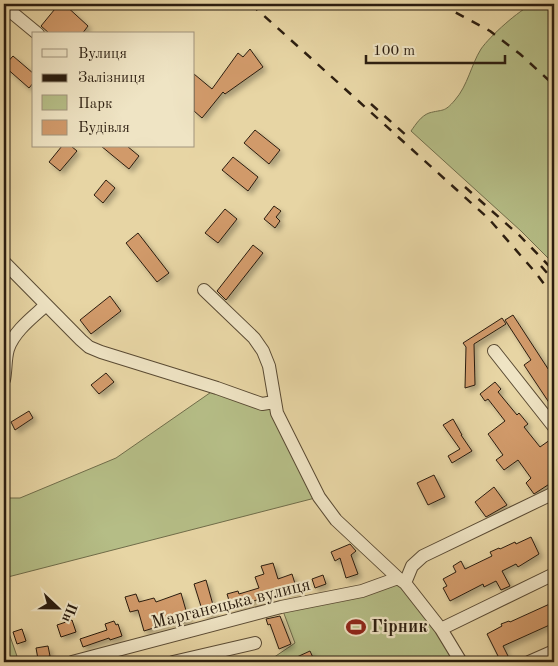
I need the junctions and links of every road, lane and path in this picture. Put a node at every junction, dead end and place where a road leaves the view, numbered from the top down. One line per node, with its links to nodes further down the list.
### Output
1 (4, 6): 2 (street)
2 (36, 32)
3 (4, 262): 5 (street)
4 (204, 290): 8 (street)
5 (46, 305): 7 (street); 8 (street)
6 (494, 351): 9 (street)
7 (4, 380)
8 (274, 402): 12 (street)
9 (554, 427)
10 (554, 493): 12 (street)
11 (554, 574): 13 (street)
12 (402, 580): 13 (street); 16 (street, Марганецька вулиця)
13 (441, 629): 18 (street)
14 (255, 643): 17 (street)
15 (554, 651): 19 (street)
16 (72, 662)
17 (173, 662)
18 (461, 662)
19 (529, 662)

